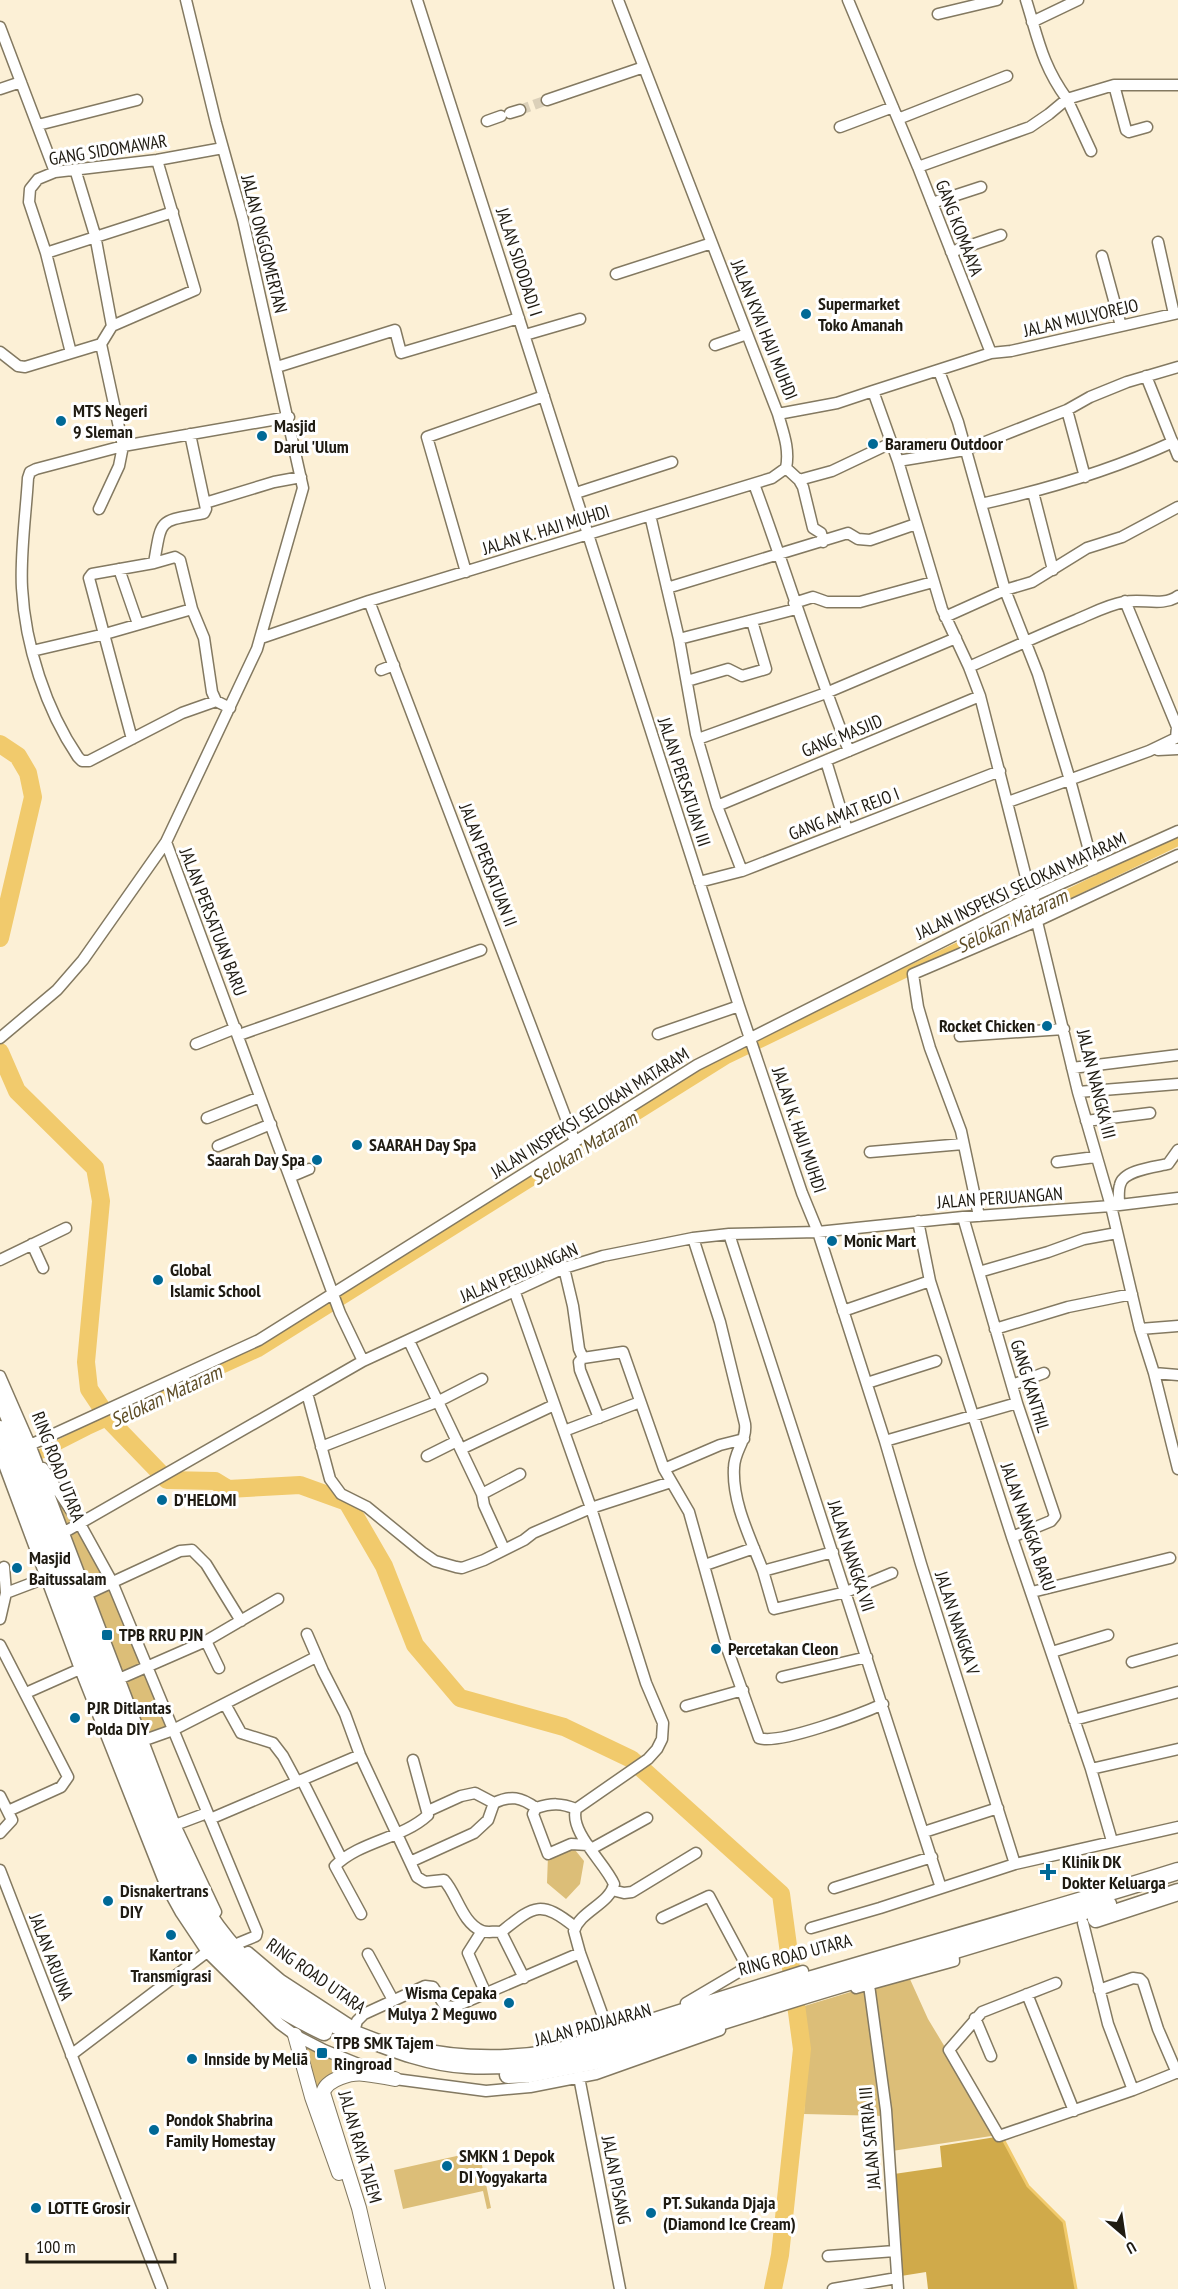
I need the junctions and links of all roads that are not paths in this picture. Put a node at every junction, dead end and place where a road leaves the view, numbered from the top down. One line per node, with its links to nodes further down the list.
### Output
1 (186, 0): 27 (street, JALAN ONGGOMERTAN)
2 (417, 0): 45 (street, JALAN SIDODADI I)
3 (618, 0): 11 (street, JALAN KYAI HAJI MUHDI)
4 (848, 0): 20 (street, GANG KOMAAYA)
5 (997, 0): 8 (street)
6 (1026, 0): 9 (street)
7 (1078, 0): 9 (street)
8 (938, 14)
9 (1032, 22): 17 (street)
10 (0, 27): 13 (street)
11 (644, 67): 19 (street); 39 (street, JALAN KYAI HAJI MUHDI)
12 (1007, 76): 22 (street)
13 (21, 82): 16 (street); 24 (street)
14 (1114, 85): 15 (street); 17 (street); 26 (street)
15 (1178, 85)
16 (0, 89)
17 (1067, 99): 28 (street); 30 (street)
18 (137, 100): 24 (street)
19 (547, 100)
20 (893, 107): 22 (street, GANG KOMAAYA); 25 (street)
21 (511, 113): 23 (street)
22 (898, 119): 30 (street, GANG KOMAAYA)
23 (487, 121)
24 (38, 125): 32 (street)
25 (840, 127)
26 (1148, 127)
27 (223, 148): 29 (street, GANG SIDOMAWAR); 56 (street, JALAN ONGGOMERTAN)
28 (1091, 151)
29 (157, 160): 31 (street, GANG SIDOMAWAR); 35 (street)
30 (918, 167): 34 (street, GANG KOMAAYA)
31 (75, 170): 32 (street, GANG SIDOMAWAR); 36 (street)
32 (55, 172): 41 (street, GANG SIDOMAWAR)
33 (981, 187): 34 (street)
34 (932, 203): 40 (street, GANG KOMAAYA)
35 (173, 212): 36 (street); 47 (street)
36 (95, 235): 41 (street); 47 (street)
37 (1000, 235): 40 (street)
38 (1158, 242): 44 (street)
39 (712, 243): 43 (street); 49 (street, JALAN KYAI HAJI MUHDI)
40 (951, 252): 55 (street, GANG KOMAAYA)
41 (46, 253): 54 (street, GANG SIDOMAWAR)
42 (1102, 256): 48 (street)
43 (616, 274)
44 (1176, 313): 48 (street, JALAN MULYOREJO)
45 (519, 318): 50 (street, JALAN SIDODADI I); 56 (street)
46 (580, 319): 50 (street)
47 (112, 326): 51 (street)
48 (1121, 326): 55 (street, JALAN MULYOREJO)
49 (747, 334): 52 (street); 63 (street, JALAN KYAI HAJI MUHDI)
50 (525, 335): 61 (street, JALAN SIDODADI I)
51 (101, 344): 54 (street); 68 (street)
52 (715, 345)
53 (0, 352): 54 (street)
54 (71, 353)
55 (991, 353): 58 (street)
56 (277, 367): 64 (street, JALAN ONGGOMERTAN)
57 (1178, 367): 59 (street)
58 (939, 371): 60 (street); 69 (street)
59 (1146, 376): 62 (street); 66 (street)
60 (873, 392): 63 (street, JALAN KYAI HAJI MUHDI); 67 (street)
61 (544, 396): 79 (street, JALAN SIDODADI I); 93 (street)
62 (1067, 410): 69 (street); 75 (street)
63 (778, 414): 73 (street)
64 (289, 417): 65 (street); 74 (street, JALAN ONGGOMERTAN)
65 (190, 434): 68 (street); 81 (street)
66 (1173, 442): 70 (street); 75 (street)
67 (891, 443): 71 (street); 76 (street)
68 (123, 446): 84 (street); 110 (street)
69 (965, 450): 71 (street); 82 (street)
70 (1178, 456)
71 (898, 461): 86 (street)
72 (672, 462): 79 (street)
73 (786, 468): 76 (street); 77 (street, JALAN K. HAJI MUHDI)
74 (301, 477): 80 (street, JALAN ONGGOMERTAN); 81 (street)
75 (1085, 477): 78 (street)
76 (799, 480): 88 (street)
77 (754, 484): 85 (street, JALAN K. HAJI MUHDI); 89 (street)
78 (1033, 492): 82 (street); 92 (street)
79 (576, 493): 87 (street, JALAN SIDODADI I)
80 (302, 496): 106 (street, JALAN PERSATUAN BARU)
81 (205, 503): 90 (street)
82 (981, 504): 96 (street)
83 (1178, 507): 92 (street)
84 (99, 509)
85 (650, 515): 87 (street, JALAN K. HAJI MUHDI); 95 (street)
86 (916, 524): 88 (street); 94 (street)
87 (588, 535): 93 (street, JALAN K. HAJI MUHDI); 135 (street, JALAN PERSATUAN III)
88 (823, 542): 89 (street)
89 (781, 555): 95 (street); 100 (street)
90 (154, 563): 91 (street); 101 (street)
91 (119, 569): 104 (street); 105 (street)
92 (1053, 570): 96 (street)
93 (466, 572): 98 (street, JALAN K. HAJI MUHDI)
94 (933, 582): 100 (street); 102 (street)
95 (667, 588): 108 (street)
96 (1005, 590): 102 (street); 109 (street)
97 (1178, 596): 99 (street)
98 (369, 601): 106 (street, JALAN K. HAJI MUHDI); 111 (street, JALAN PERSATUAN II)
99 (1125, 602): 109 (street); 123 (street)
100 (795, 606): 103 (street); 115 (street)
101 (192, 609): 104 (street); 117 (street)
102 (945, 617): 107 (street)
103 (752, 621): 108 (street); 114 (street)
104 (138, 624): 105 (street)
105 (105, 634): 110 (street); 119 (street)
106 (261, 638): 118 (street, JALAN PERSATUAN BARU)
107 (956, 638): 112 (street); 115 (street)
108 (679, 639): 114 (street)
109 (1024, 641): 112 (street); 126 (street)
110 (32, 651): 119 (street)
111 (394, 665): 113 (street); 156 (street, JALAN PERSATUAN II)
112 (969, 667): 116 (street)
113 (381, 670)
114 (687, 681): 120 (street)
115 (826, 693): 120 (street); 122 (street)
116 (980, 696): 122 (street, GANG MASJID); 125 (street)
117 (216, 701): 118 (street); 119 (street)
118 (230, 708): 131 (street, JALAN PERSATUAN BARU)
119 (132, 739)
120 (698, 739): 128 (street)
121 (1178, 749): 123 (street)
122 (849, 751): 124 (street, GANG MASJID)
123 (1149, 751): 126 (street)
124 (826, 760): 128 (street, GANG MASJID); 129 (street)
125 (1000, 771): 127 (street); 129 (street, GANG AMAT REJO I)
126 (1070, 780): 127 (street); 133 (street)
127 (1008, 802): 136 (street, JALAN NANGKA III)
128 (717, 806): 134 (street)
129 (847, 830): 134 (street, GANG AMAT REJO I)
130 (1178, 831): 133 (street, JALAN INSPEKSI SELOKAN MATARAM)
131 (165, 842): 141 (street, JALAN PERSATUAN BARU); 144 (street)
132 (1178, 855): 137 (street)
133 (1094, 869): 136 (street, JALAN INSPEKSI SELOKAN MATARAM)
134 (742, 871): 135 (street, GANG AMAT REJO I)
135 (699, 882): 139 (street, JALAN PERSATUAN III)
136 (1031, 899): 137 (street, JALAN NANGKA III); 146 (street, JALAN INSPEKSI SELOKAN MATARAM)
137 (1037, 920): 140 (street, JALAN NANGKA III); 157 (street)
138 (481, 950): 141 (street)
139 (739, 1006): 142 (street); 146 (street, JALAN PERSATUAN III)
140 (1064, 1029): 143 (street); 148 (street, JALAN NANGKA III)
141 (237, 1032): 145 (street); 151 (street, JALAN PERSATUAN BARU)
142 (658, 1034)
143 (960, 1036)
144 (0, 1038)
145 (196, 1044)
146 (752, 1045): 156 (street, JALAN INSPEKSI SELOKAN MATARAM); 171 (street, JALAN K. HAJI MUHDI)
147 (1178, 1055): 148 (street)
148 (1072, 1068): 150 (street, JALAN NANGKA III)
149 (1178, 1084): 150 (street)
150 (1078, 1092): 154 (street, JALAN NANGKA III)
151 (261, 1097): 153 (street); 155 (street, JALAN PERSATUAN BARU)
152 (1150, 1113): 154 (street)
153 (207, 1118)
154 (1086, 1121): 161 (street, JALAN NANGKA III)
155 (271, 1124): 158 (street); 164 (street, JALAN PERSATUAN BARU)
156 (575, 1142): 183 (street, JALAN INSPEKSI SELOKAN MATARAM)
157 (963, 1144): 160 (street); 167 (street)
158 (218, 1146)
159 (1178, 1150): 166 (street)
160 (870, 1152)
161 (1095, 1157): 162 (street); 166 (street, JALAN NANGKA III)
162 (1056, 1162)
163 (309, 1170): 164 (street)
164 (290, 1177): 183 (street, JALAN PERSATUAN BARU)
165 (1178, 1198): 166 (street, JALAN PERJUANGAN)
166 (1115, 1206): 167 (street, JALAN PERJUANGAN); 172 (street, JALAN NANGKA III)
167 (979, 1216): 168 (street, JALAN PERJUANGAN)
168 (963, 1217): 169 (street, JALAN PERJUANGAN); 179 (street, GANG KANTHIL)
169 (918, 1221): 171 (street, JALAN PERJUANGAN); 180 (street, JALAN NANGKA BARU)
170 (66, 1227): 175 (street)
171 (818, 1232): 173 (street, JALAN PERJUANGAN); 184 (street, JALAN NANGKA V)
172 (1117, 1233): 179 (street); 182 (street, JALAN NANGKA III)
173 (729, 1234): 174 (street, JALAN PERJUANGAN); 226 (street, JALAN NANGKA VII)
174 (693, 1238): 178 (street, JALAN PERJUANGAN); 209 (street)
175 (32, 1244): 176 (street); 177 (street)
176 (0, 1260)
177 (43, 1268)
178 (564, 1268): 181 (street, JALAN PERJUANGAN); 189 (street)
179 (979, 1272): 186 (street, GANG KANTHIL)
180 (930, 1281): 184 (street); 205 (street, JALAN NANGKA BARU)
181 (514, 1290): 188 (street, JALAN PERJUANGAN); 204 (street)
182 (1132, 1294): 186 (street); 187 (street, JALAN NANGKA III)
183 (334, 1296): 190 (street, JALAN PERSATUAN BARU); 214 (street, JALAN INSPEKSI SELOKAN MATARAM)
184 (843, 1311): 197 (street, JALAN NANGKA V)
185 (1178, 1326): 187 (street)
186 (996, 1329): 198 (street, GANG KANTHIL)
187 (1140, 1329): 193 (street, JALAN NANGKA III)
188 (409, 1341): 190 (street, JALAN PERJUANGAN); 201 (street)
189 (583, 1358): 202 (street); 206 (street)
190 (363, 1361): 199 (street, JALAN PERJUANGAN)
191 (936, 1361): 197 (street)
192 (1044, 1373): 198 (street)
193 (1154, 1373): 194 (street); 216 (street, JALAN NANGKA III)
194 (1178, 1375)
195 (0, 1376): 214 (street, RING ROAD UTARA)
196 (482, 1379): 201 (street)
197 (867, 1383): 210 (street, JALAN NANGKA V)
198 (1012, 1385): 203 (street, GANG KANTHIL)
199 (307, 1393): 212 (street); 221 (street, JALAN PERJUANGAN)
200 (1, 1401): 214 (highway, JALAN PADJAJARAN)
201 (439, 1401): 211 (street); 212 (street)
202 (640, 1402): 206 (street); 215 (street)
203 (1017, 1402): 205 (street); 223 (street, GANG KANTHIL)
204 (554, 1406): 208 (street); 211 (street)
205 (973, 1414): 210 (street); 223 (street, JALAN NANGKA BARU)
206 (599, 1418): 208 (street)
207 (0, 1429): 214 (highway, JALAN PADJAJARAN)
208 (564, 1431): 220 (street)
209 (744, 1439): 215 (street); 224 (street)
210 (885, 1441): 274 (street, JALAN NANGKA V)
211 (459, 1445): 213 (street); 219 (street)
212 (321, 1447): 225 (street)
213 (428, 1456)
214 (16, 1462): 221 (street); 222 (street, RING ROAD UTARA); 232 (street, RING ROAD UTARA); 239 (highway, JALAN PADJAJARAN); 270 (highway, JALAN PADJAJARAN)
215 (664, 1469): 218 (street)
216 (1178, 1469)
217 (520, 1474): 219 (street)
218 (671, 1482): 220 (street); 228 (street)
219 (482, 1494): 225 (street)
220 (591, 1508): 225 (street); 275 (street)
221 (80, 1524): 222 (street, JALAN PERJUANGAN); 233 (street)
222 (63, 1533): 237 (street, RING ROAD UTARA)
223 (1012, 1537): 235 (street, JALAN NANGKA BARU)
224 (754, 1548): 228 (street); 230 (street)
225 (504, 1550)
226 (833, 1552): 230 (street); 234 (street, JALAN NANGKA VII)
227 (1170, 1558): 235 (street)
228 (705, 1565): 256 (street)
229 (3, 1568): 236 (street)
230 (762, 1572): 234 (street)
231 (892, 1573): 234 (street)
232 (48, 1577): 236 (street); 239 (street, RING ROAD UTARA)
233 (112, 1582): 237 (street); 241 (street); 251 (street)
234 (846, 1592): 249 (street, JALAN NANGKA VII)
235 (1032, 1592): 247 (street, JALAN NANGKA BARU)
236 (6, 1593): 240 (street)
237 (87, 1594): 255 (street, RING ROAD UTARA)
238 (278, 1599): 241 (street)
239 (66, 1616): 253 (street, RING ROAD UTARA); 324 (highway, JALAN PADJAJARAN)
240 (0, 1619)
241 (241, 1621): 244 (street)
242 (307, 1634): 248 (street)
243 (1108, 1635): 247 (street)
244 (206, 1641): 251 (street); 252 (street)
245 (0, 1645): 257 (street)
246 (1178, 1649): 250 (street)
247 (1052, 1652): 262 (street, JALAN NANGKA BARU)
248 (316, 1657): 259 (street); 266 (street)
249 (867, 1658): 254 (street); 260 (street, JALAN NANGKA VII)
250 (1132, 1662)
251 (147, 1667): 255 (street); 263 (street)
252 (219, 1668)
253 (81, 1669): 257 (street); 306 (street, RING ROAD UTARA)
254 (782, 1677)
255 (119, 1679): 264 (street, RING ROAD UTARA)
256 (743, 1690): 260 (street); 261 (street)
257 (26, 1692): 277 (street)
258 (1178, 1692): 262 (street)
259 (225, 1704): 263 (street); 269 (street)
260 (883, 1704): 282 (street, JALAN NANGKA VII)
261 (686, 1706)
262 (1074, 1720): 268 (street, JALAN NANGKA BARU)
263 (173, 1730): 264 (street); 278 (street)
264 (142, 1741): 270 (street, RING ROAD UTARA)
265 (1178, 1749): 268 (street)
266 (360, 1755): 269 (street); 284 (street)
267 (413, 1760): 276 (street)
268 (1091, 1769): 285 (street, JALAN NANGKA BARU)
269 (299, 1781): 278 (street); 289 (street)
270 (154, 1785): 280 (street, RING ROAD UTARA); 317 (highway, JALAN PADJAJARAN)
271 (0, 1796): 277 (street)
272 (494, 1803): 273 (street); 276 (street); 290 (street)
273 (536, 1808): 275 (street); 286 (street)
274 (998, 1808): 282 (street); 291 (street, JALAN NANGKA V)
275 (576, 1809): 286 (street)
276 (428, 1811): 284 (street)
277 (8, 1812): 283 (street)
278 (209, 1816): 280 (street); 305 (street)
279 (647, 1818): 286 (street)
280 (175, 1825): 305 (street, RING ROAD UTARA)
281 (1178, 1827): 285 (street)
282 (924, 1832): 288 (street, JALAN NANGKA VII)
283 (0, 1833)
284 (396, 1833): 289 (street); 290 (street)
285 (1112, 1841): 291 (street)
286 (590, 1847): 296 (street)
287 (696, 1853): 296 (street)
288 (932, 1857): 294 (street); 295 (street, JALAN NANGKA VII)
289 (342, 1860): 298 (street)
290 (410, 1862): 303 (street)
291 (1015, 1864): 295 (street)
292 (0, 1870): 325 (street, JALAN ARJUNA)
293 (1173, 1872): 309 (highway, JALAN PADJAJARAN); 313 (highway, JALAN PADJAJARAN)
294 (834, 1888)
295 (941, 1888): 302 (street)
296 (612, 1890): 301 (street)
297 (1178, 1892): 300 (highway)
298 (361, 1914)
299 (662, 1918): 319 (street)
300 (1083, 1923): 309 (highway); 314 (street)
301 (575, 1927): 304 (street); 307 (street)
302 (811, 1928)
303 (482, 1931): 304 (street); 315 (street)
304 (501, 1932): 310 (street)
305 (239, 1943): 321 (street, RING ROAD UTARA)
306 (207, 1952): 323 (street, RING ROAD UTARA); 325 (street)
307 (579, 1953): 310 (street); 322 (street)
308 (368, 1954): 318 (street)
309 (953, 1956): 312 (street); 313 (highway, JALAN PADJAJARAN)
310 (524, 1978): 315 (street)
311 (1056, 1983): 316 (street)
312 (869, 1984): 313 (street); 332 (street, JALAN SATRIA III)
313 (807, 1987): 317 (highway, JALAN PADJAJARAN)
314 (1099, 1989): 327 (street); 330 (street)
315 (486, 1994): 318 (street)
316 (1028, 1994): 320 (street); 331 (street)
317 (771, 1998): 319 (street, RING ROAD UTARA); 324 (highway, JALAN PADJAJARAN)
318 (393, 2000): 321 (street)
319 (665, 2015): 322 (street, RING ROAD UTARA)
320 (975, 2018): 326 (street); 331 (street)
321 (355, 2028): 322 (street, RING ROAD UTARA)
322 (609, 2033)
323 (296, 2035): 329 (street, RING ROAD UTARA); 336 (main road, JALAN RAYA TAJEM)
324 (670, 2043): 328 (street, RING ROAD UTARA)
325 (71, 2055): 335 (street, JALAN ARJUNA)
326 (991, 2056)
327 (1178, 2073): 330 (street)
328 (579, 2077): 329 (street, RING ROAD UTARA); 338 (street, JALAN PISANG)
329 (395, 2079): 337 (main road, JALAN RAYA TAJEM)
330 (1133, 2090): 331 (street)
331 (1074, 2111)
332 (895, 2251): 333 (street); 334 (street, JALAN SATRIA III)
333 (828, 2256)
334 (898, 2284): 339 (street)
335 (162, 2289)
336 (369, 2289)
337 (378, 2289)
338 (620, 2289)
339 (833, 2289)

